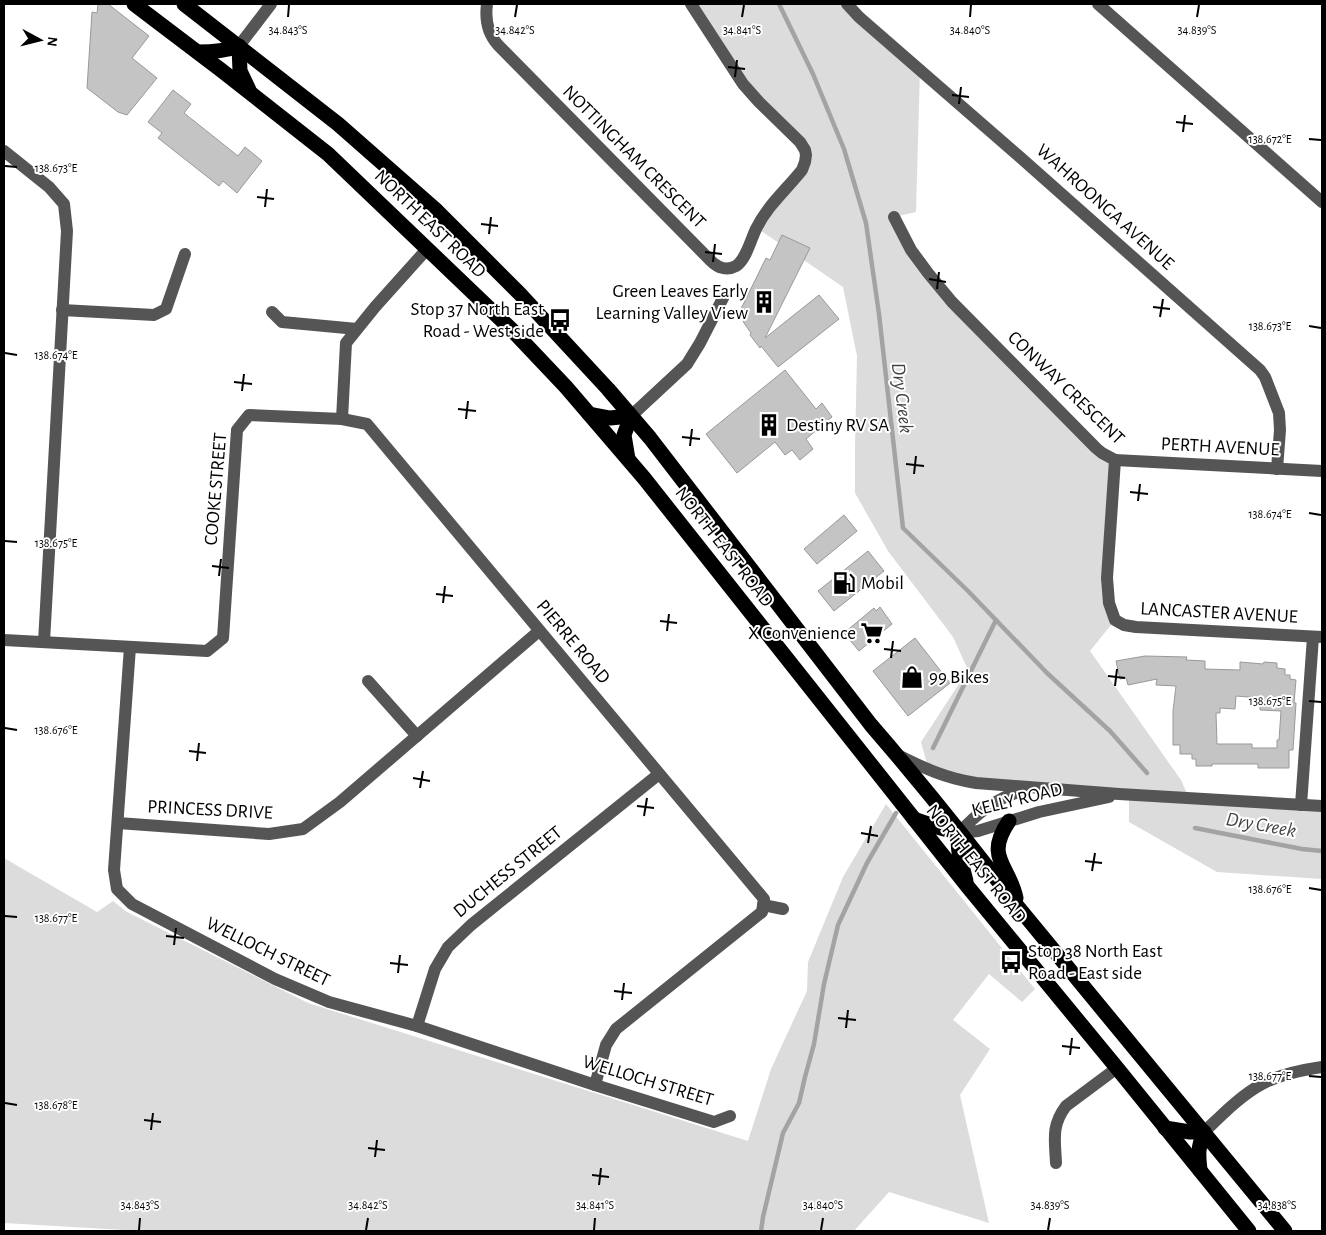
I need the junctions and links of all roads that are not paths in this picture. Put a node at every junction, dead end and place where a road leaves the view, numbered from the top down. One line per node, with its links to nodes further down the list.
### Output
1 (134, 4): 9 (highway, NORTH EAST ROAD)
2 (184, 4): 8 (highway, NORTH EAST ROAD)
3 (271, 4): 8 (street)
4 (487, 4): 5 (street, NOTTINGHAM CRESCENT)
5 (691, 4)
6 (847, 4): 25 (street, WAHROONGA AVENUE)
7 (1098, 4): 12 (street)
8 (239, 46): 9 (highway); 10 (highway); 21 (highway, NORTH EAST ROAD)
9 (198, 52): 10 (highway, NORTH EAST ROAD)
10 (249, 91): 14 (highway, NORTH EAST ROAD)
11 (4, 152): 17 (street)
12 (1322, 202)
13 (894, 217): 24 (street, CONWAY CRESCENT)
14 (427, 249): 19 (street); 20 (highway, NORTH EAST ROAD)
15 (185, 254): 17 (street)
16 (723, 298): 21 (street)
17 (62, 310): 31 (street)
18 (272, 312): 19 (street)
19 (357, 329): 22 (street)
20 (589, 414): 21 (highway); 23 (highway, NORTH EAST ROAD)
21 (631, 416): 23 (highway); 35 (highway, NORTH EAST ROAD)
22 (342, 419): 28 (street, PIERRE ROAD); 32 (street, COOKE STREET)
23 (628, 459): 41 (highway, NORTH EAST ROAD)
24 (1115, 460): 25 (street, PERTH AVENUE); 27 (street, CONWAY CRESCENT)
25 (1277, 468): 26 (street, PERTH AVENUE)
26 (1322, 471)
27 (1115, 620): 29 (street, LANCASTER AVENUE)
28 (539, 631): 34 (street, PRINCESS DRIVE); 36 (street, PIERRE ROAD)
29 (1318, 637): 39 (street)
30 (4, 640): 31 (street, COOKE STREET)
31 (44, 642): 32 (street, COOKE STREET)
32 (130, 647): 43 (street, WELLOCH STREET)
33 (368, 681): 34 (street)
34 (417, 736): 43 (street, PRINCESS DRIVE)
35 (896, 754): 37 (street, KELLY ROAD); 44 (highway, NORTH EAST ROAD)
36 (659, 774): 46 (street, PIERRE ROAD); 49 (street, DUCHESS STREET)
37 (1042, 788): 38 (street, KELLY ROAD); 44 (street, KELLY ROAD)
38 (1119, 794): 39 (street, KELLY ROAD); 42 (street, KELLY ROAD)
39 (1301, 805): 40 (street, KELLY ROAD)
40 (1322, 806)
41 (914, 819): 44 (highway); 45 (highway, NORTH EAST ROAD)
42 (1009, 821): 44 (street, KELLY ROAD); 47 (highway)
43 (118, 824): 49 (street, WELLOCH STREET)
44 (959, 833): 45 (highway); 47 (highway, NORTH EAST ROAD)
45 (968, 887): 51 (highway, NORTH EAST ROAD)
46 (763, 905): 48 (street); 52 (street)
47 (1018, 907): 55 (highway, NORTH EAST ROAD)
48 (783, 909)
49 (417, 1026): 52 (street, WELLOCH STREET)
50 (1322, 1067): 55 (street)
51 (1117, 1068): 54 (highway, NORTH EAST ROAD); 56 (street)
52 (595, 1084): 53 (street, WELLOCH STREET)
53 (730, 1116)
54 (1165, 1128): 55 (highway); 57 (highway, NORTH EAST ROAD)
55 (1204, 1132): 57 (highway); 59 (highway, NORTH EAST ROAD)
56 (1056, 1163)
57 (1200, 1170): 58 (highway, NORTH EAST ROAD)
58 (1249, 1231)
59 (1286, 1231)

